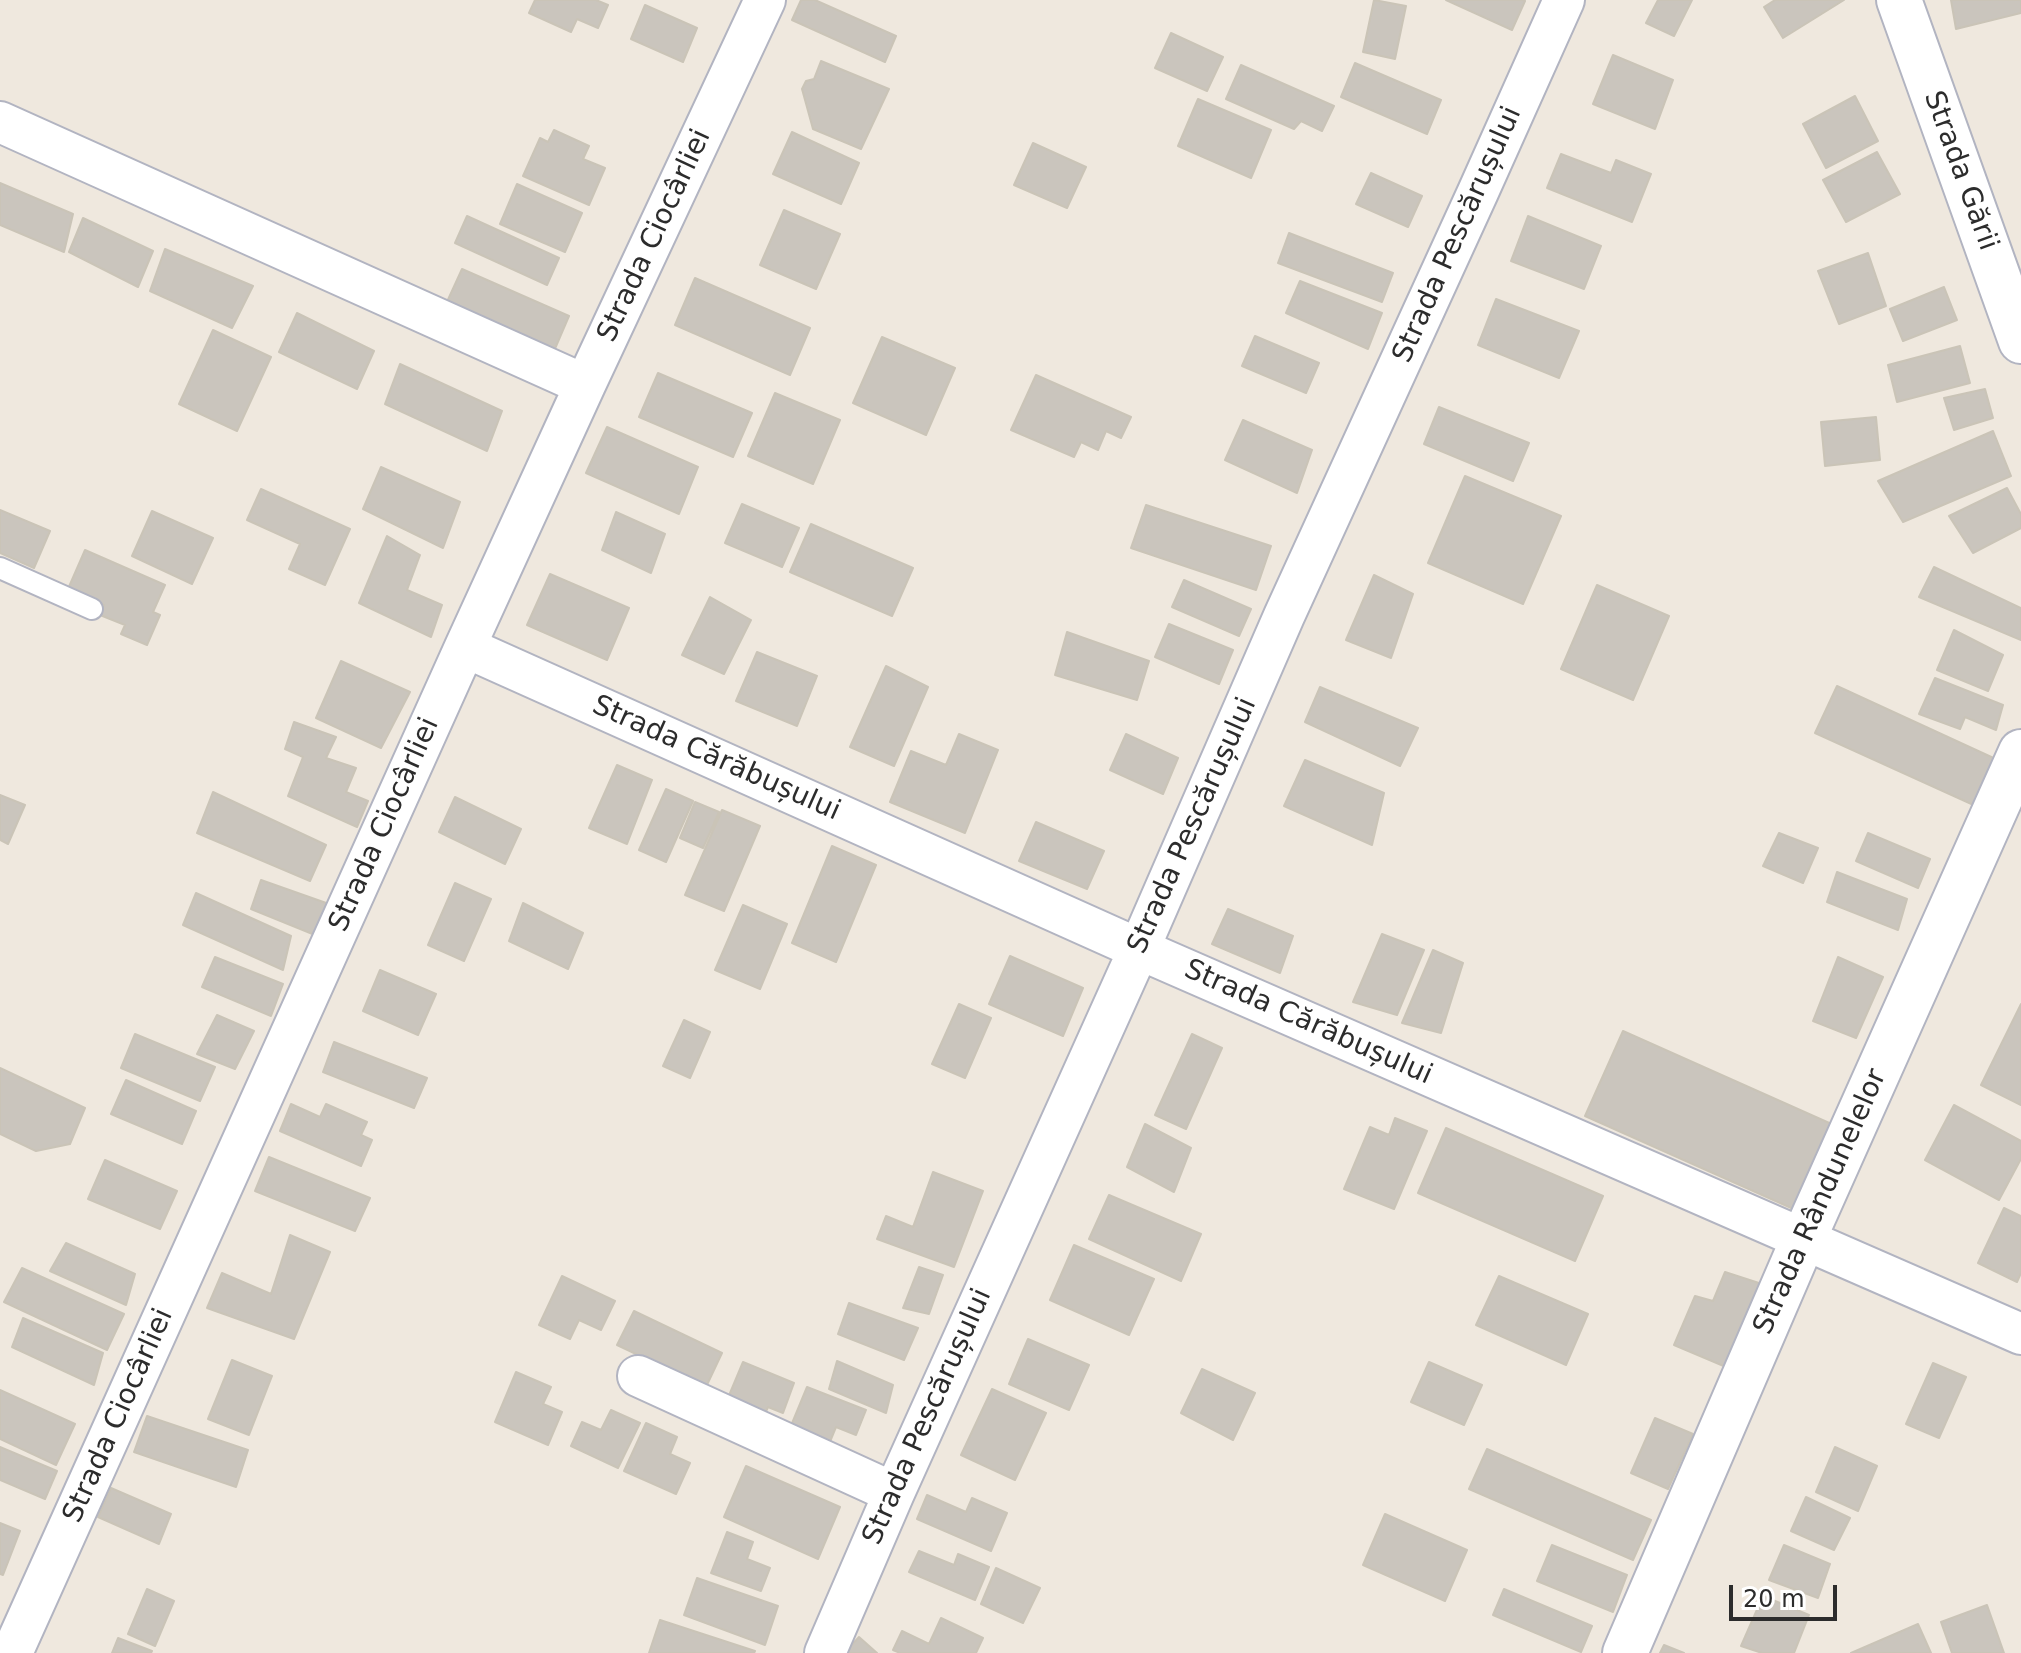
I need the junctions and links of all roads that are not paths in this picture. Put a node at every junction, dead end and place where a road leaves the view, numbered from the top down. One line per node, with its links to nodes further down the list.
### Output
1 (765, 0): 6 (street, Strada Ciocârliei)
2 (1564, 0): 11 (street, Strada Pescărușului)
3 (1899, 0): 5 (street, Strada Gării)
4 (0, 122): 6 (street)
5 (2021, 341)
6 (585, 385): 9 (street, Strada Ciocârliei)
7 (0, 568): 8 (lane)
8 (92, 609)
9 (465, 647): 11 (street, Strada Cărăbușului); 16 (street, Strada Ciocârliei)
10 (2021, 752): 12 (street, Strada Rândunelelor)
11 (1139, 949): 12 (street, Strada Cărăbușului); 15 (street, Strada Pescărușului)
12 (1803, 1240): 13 (street, Strada Cărăbușului); 18 (street, Strada Rândunelelor)
13 (2021, 1334)
14 (638, 1376): 15 (street)
15 (894, 1493): 17 (street, Strada Pescărușului)
16 (12, 1653)
17 (825, 1653)
18 (1625, 1653)

